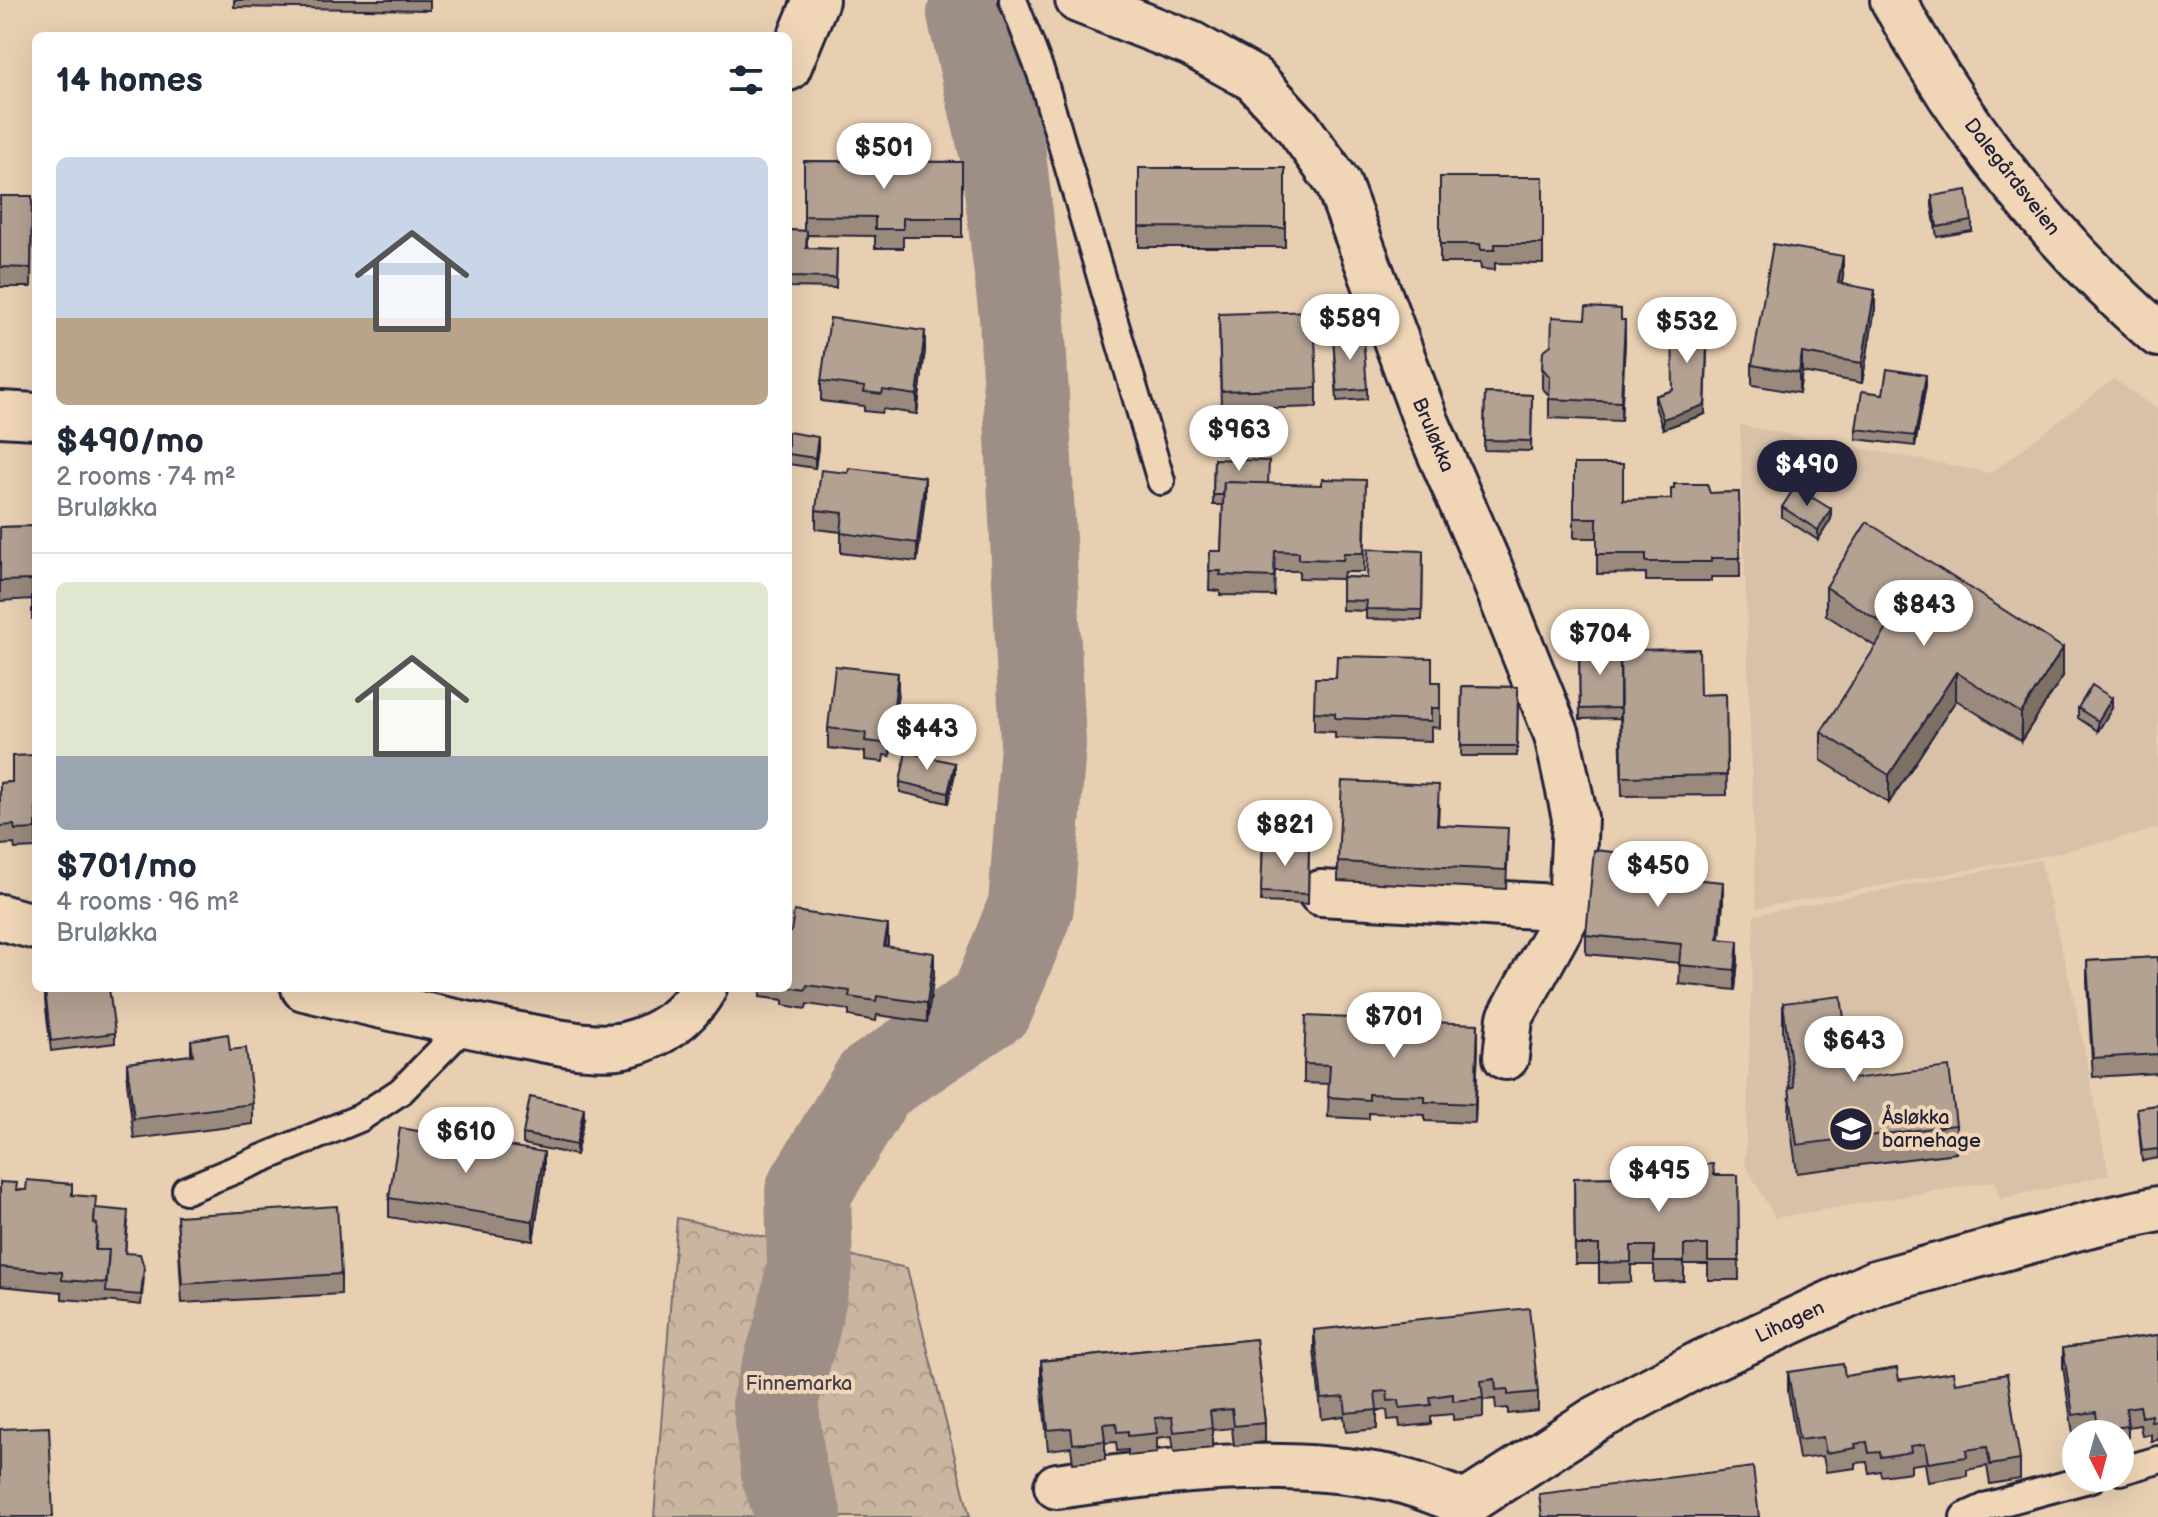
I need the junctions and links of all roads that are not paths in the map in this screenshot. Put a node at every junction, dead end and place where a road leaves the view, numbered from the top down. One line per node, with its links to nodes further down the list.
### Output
1 (816, 0): 5 (street)
2 (1013, 0): 9 (lane)
3 (1078, 0): 11 (street, Bruløkka)
4 (1893, 0): 6 (street, Dalegårdsveien)
5 (792, 58)
6 (2158, 334)
7 (0, 414): 8 (street)
8 (32, 416)
9 (1161, 481)
10 (1321, 893): 11 (street)
11 (1571, 908): 17 (street, Bruløkka)
12 (0, 917): 13 (street)
13 (32, 926)
14 (322, 992): 16 (street)
15 (701, 992): 16 (street)
16 (466, 1025): 18 (lane)
17 (1506, 1057)
18 (186, 1190)
19 (2158, 1209): 24 (street, Lihagen)
20 (2158, 1460): 21 (lane)
21 (2134, 1467)
22 (1057, 1486): 24 (street)
23 (2062, 1486): 25 (lane)
24 (1463, 1510)
25 (1964, 1517)

